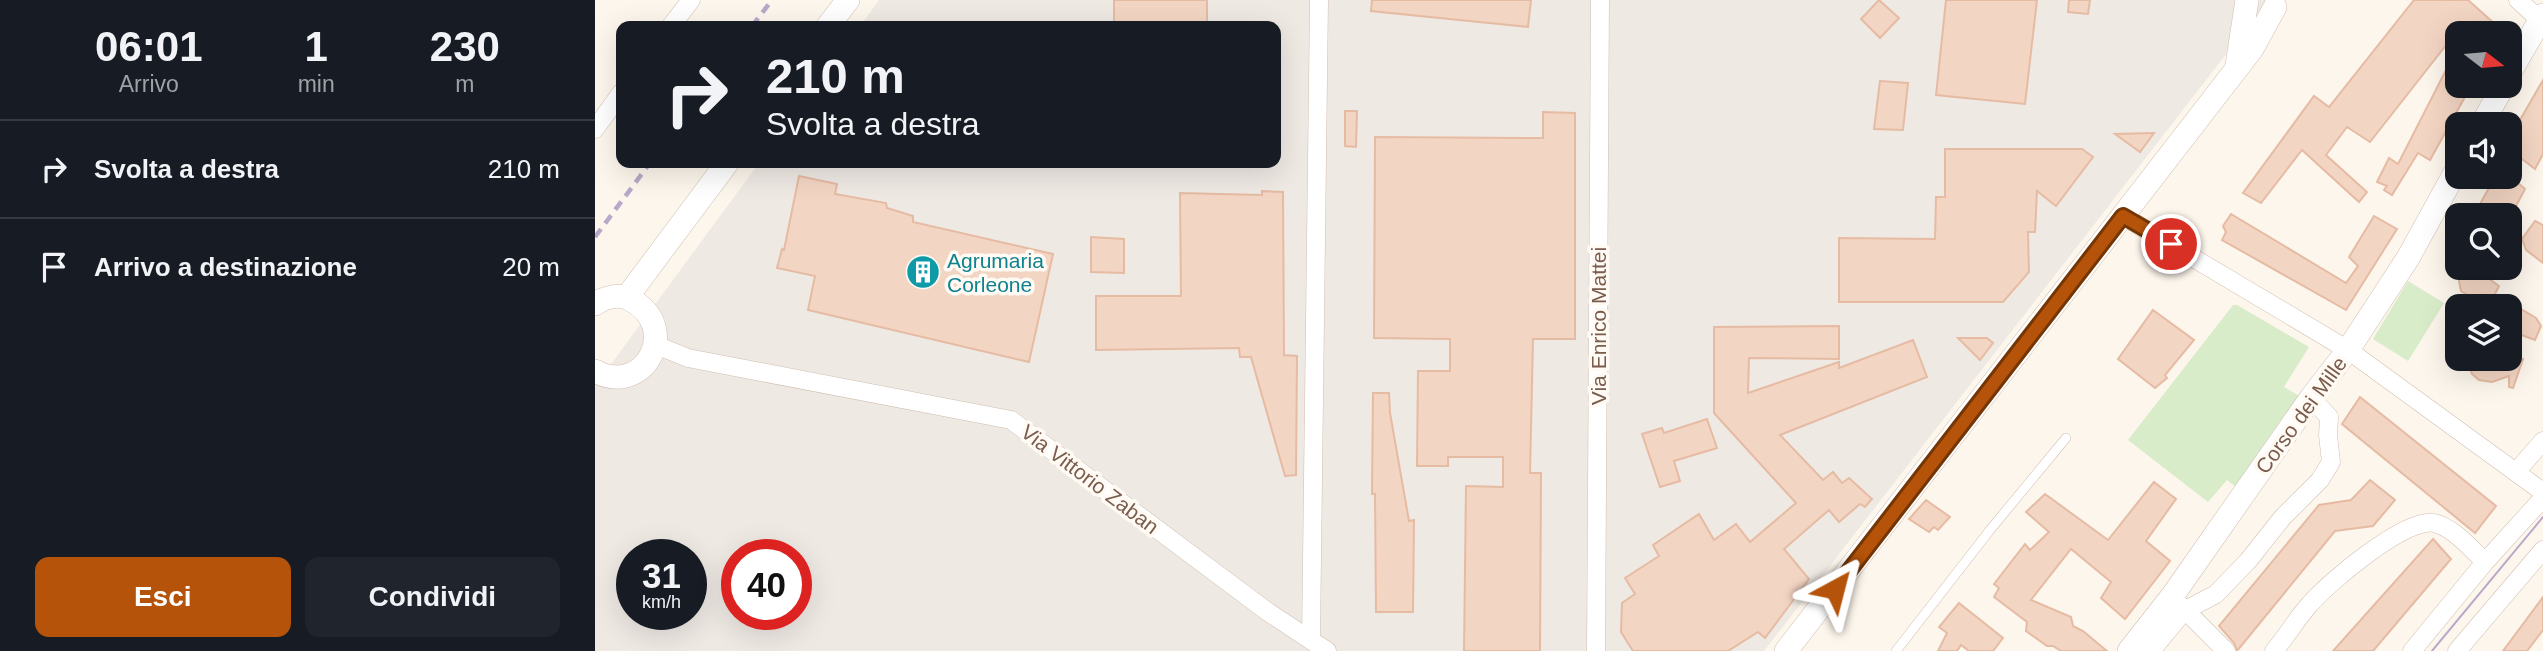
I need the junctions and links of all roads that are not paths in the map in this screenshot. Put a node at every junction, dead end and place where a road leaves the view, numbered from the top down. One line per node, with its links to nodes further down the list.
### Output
1 (691, 0): 9 (street)
2 (848, 0): 10 (street)
3 (1319, 0): 32 (street)
4 (1600, 0): 34 (street, Via Enrico Mattei)
5 (2247, 0): 12 (street)
6 (2518, 0): 8 (street)
7 (2274, 2): 12 (street)
8 (2542, 20): 11 (street)
9 (675, 21)
10 (832, 21)
11 (2522, 53)
12 (2237, 68): 17 (street)
13 (616, 100): 14 (street)
14 (595, 129)
15 (723, 168): 18 (street)
16 (2446, 189): 21 (street, Corso dei Mille)
17 (2123, 216): 21 (street); 35 (street)
18 (627, 297): 19 (street); 20 (street)
19 (595, 304)
20 (656, 345): 22 (street); 32 (street, Via Vittorio Zaban)
21 (2348, 349): 23 (street, Corso dei Mille); 26 (street)
22 (601, 378)
23 (2311, 398): 31 (street, Corso dei Mille); 31 (street)
24 (2066, 438): 36 (lane)
25 (2543, 441): 26 (street)
26 (2516, 472): 27 (street)
27 (2543, 492)
28 (2543, 498): 30 (street)
29 (2543, 550): 42 (street)
30 (2485, 562): 40 (street); 41 (street)
31 (2179, 603): 37 (street, Corso dei Mille); 38 (street); 39 (street)
32 (1311, 639): 33 (street, Via Vittorio Zaban)
33 (1327, 651)
34 (1596, 651)
35 (1786, 651)
36 (1896, 651)
37 (2129, 651)
38 (2151, 651)
39 (2226, 651)
40 (2274, 651)
41 (2412, 651)
42 (2457, 651)

